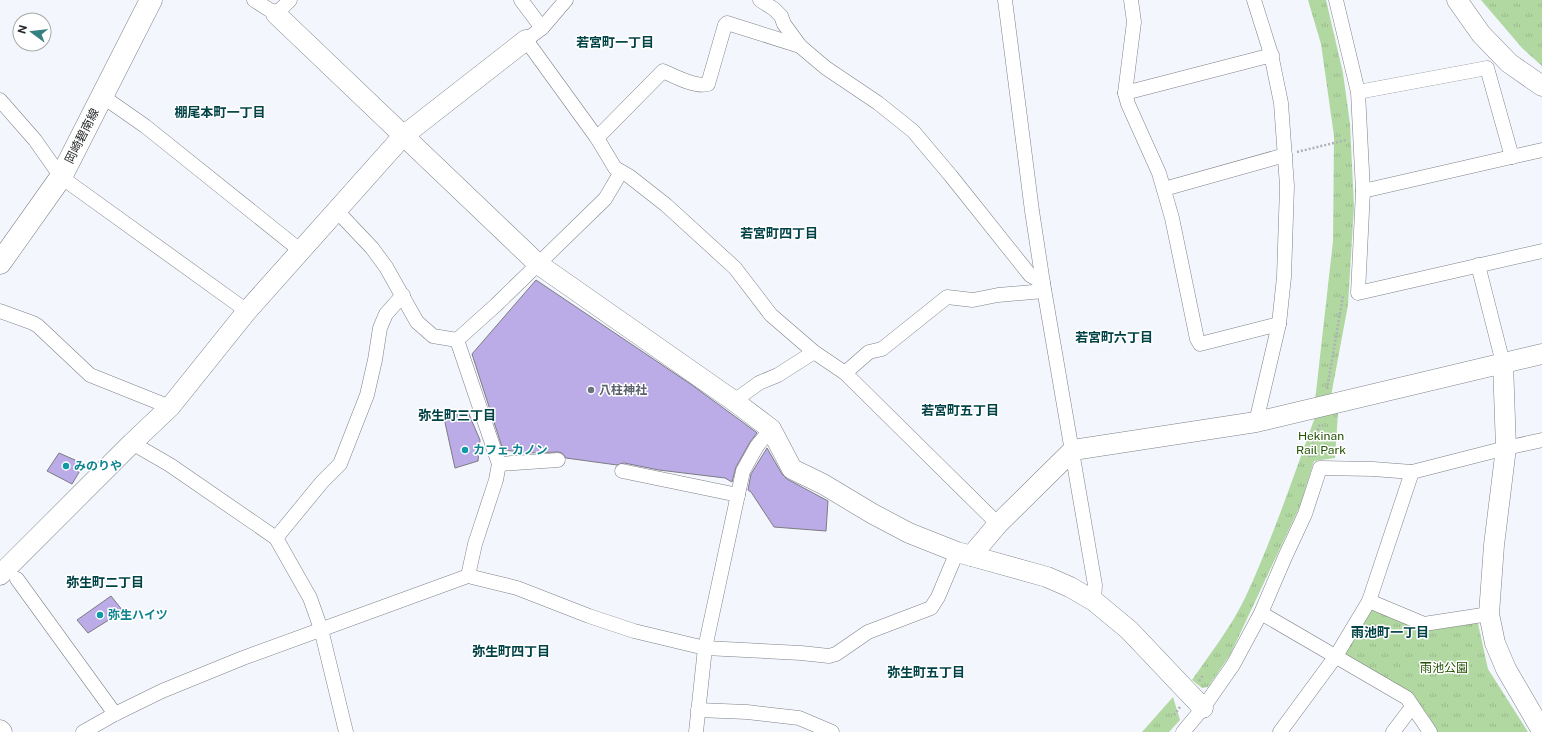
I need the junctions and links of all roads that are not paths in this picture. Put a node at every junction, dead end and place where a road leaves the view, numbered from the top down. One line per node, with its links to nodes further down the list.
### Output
1 (151, 0): 20 (main road, 岡崎碧南線)
2 (254, 0): 12 (street)
3 (290, 0): 12 (street)
4 (521, 0): 13 (street)
5 (566, 0): 13 (street)
6 (760, 0): 15 (street)
7 (1005, 0): 37 (street)
8 (1131, 0): 19 (street)
9 (1254, 0): 16 (street)
10 (1336, 0): 18 (street)
11 (1457, 0): 17 (street)
12 (276, 14): 22 (street)
13 (542, 28): 14 (street)
14 (526, 40): 22 (street); 23 (street)
15 (800, 46): 23 (street); 37 (street)
16 (1272, 55): 19 (street); 25 (street)
17 (1542, 86)
18 (1358, 92): 26 (street); 30 (street)
19 (1125, 93): 29 (street)
20 (102, 96): 28 (main road, 岡崎碧南線); 33 (street)
21 (0, 100): 28 (street)
22 (403, 136): 31 (street); 35 (street)
23 (597, 138): 27 (street)
24 (1542, 150): 26 (street)
25 (1285, 155): 29 (street); 41 (street)
26 (1512, 157): 30 (street)
27 (621, 172): 35 (street); 43 (street)
28 (61, 177): 34 (main road, 岡崎碧南線); 40 (street)
29 (1164, 189): 41 (street)
30 (1363, 191): 36 (street)
31 (337, 211): 33 (street); 38 (street)
32 (1542, 250): 36 (street)
33 (301, 251): 40 (street)
34 (0, 264)
35 (538, 264): 42 (street); 47 (street)
36 (1478, 265): 45 (street)
37 (1043, 287): 46 (street); 54 (street)
38 (403, 295): 42 (street); 61 (street)
39 (0, 311): 48 (street)
40 (247, 311): 48 (street)
41 (1279, 324): 49 (street)
42 (457, 340): 56 (street)
43 (814, 352): 46 (street); 47 (street)
44 (1542, 354): 45 (street)
45 (1503, 363): 49 (street); 53 (street)
46 (844, 373): 60 (street)
47 (734, 401): 50 (street)
48 (170, 407): 52 (street)
49 (1256, 422): 54 (street)
50 (771, 429): 59 (street); 62 (street)
51 (1542, 440): 53 (street)
52 (132, 443): 61 (street); 64 (street)
53 (1506, 448): 58 (street); 68 (street)
54 (1073, 450): 60 (street); 65 (street)
55 (558, 460): 56 (street)
56 (500, 464): 63 (street)
57 (622, 471): 59 (street)
58 (1412, 472): 66 (street); 67 (street)
59 (738, 495): 70 (street)
60 (998, 524): 62 (street)
61 (276, 538): 69 (street)
62 (964, 554): 65 (street); 70 (street)
63 (468, 576): 69 (street); 70 (street)
64 (8, 577): 75 (street)
65 (1094, 601): 73 (street)
66 (1369, 601): 68 (street); 71 (street)
67 (1261, 613): 71 (street); 73 (street)
68 (1489, 614): 76 (street)
69 (321, 630): 75 (street); 78 (street)
70 (705, 648): 74 (street)
71 (1336, 656): 72 (street); 82 (street)
72 (1412, 707): 83 (street); 84 (street)
73 (1203, 708): 81 (street)
74 (698, 710): 79 (street); 80 (street)
75 (116, 714): 77 (street)
76 (1542, 731)
77 (83, 732)
78 (346, 732)
79 (696, 732)
80 (832, 732)
81 (1183, 732)
82 (1280, 732)
83 (1393, 732)
84 (1430, 732)

